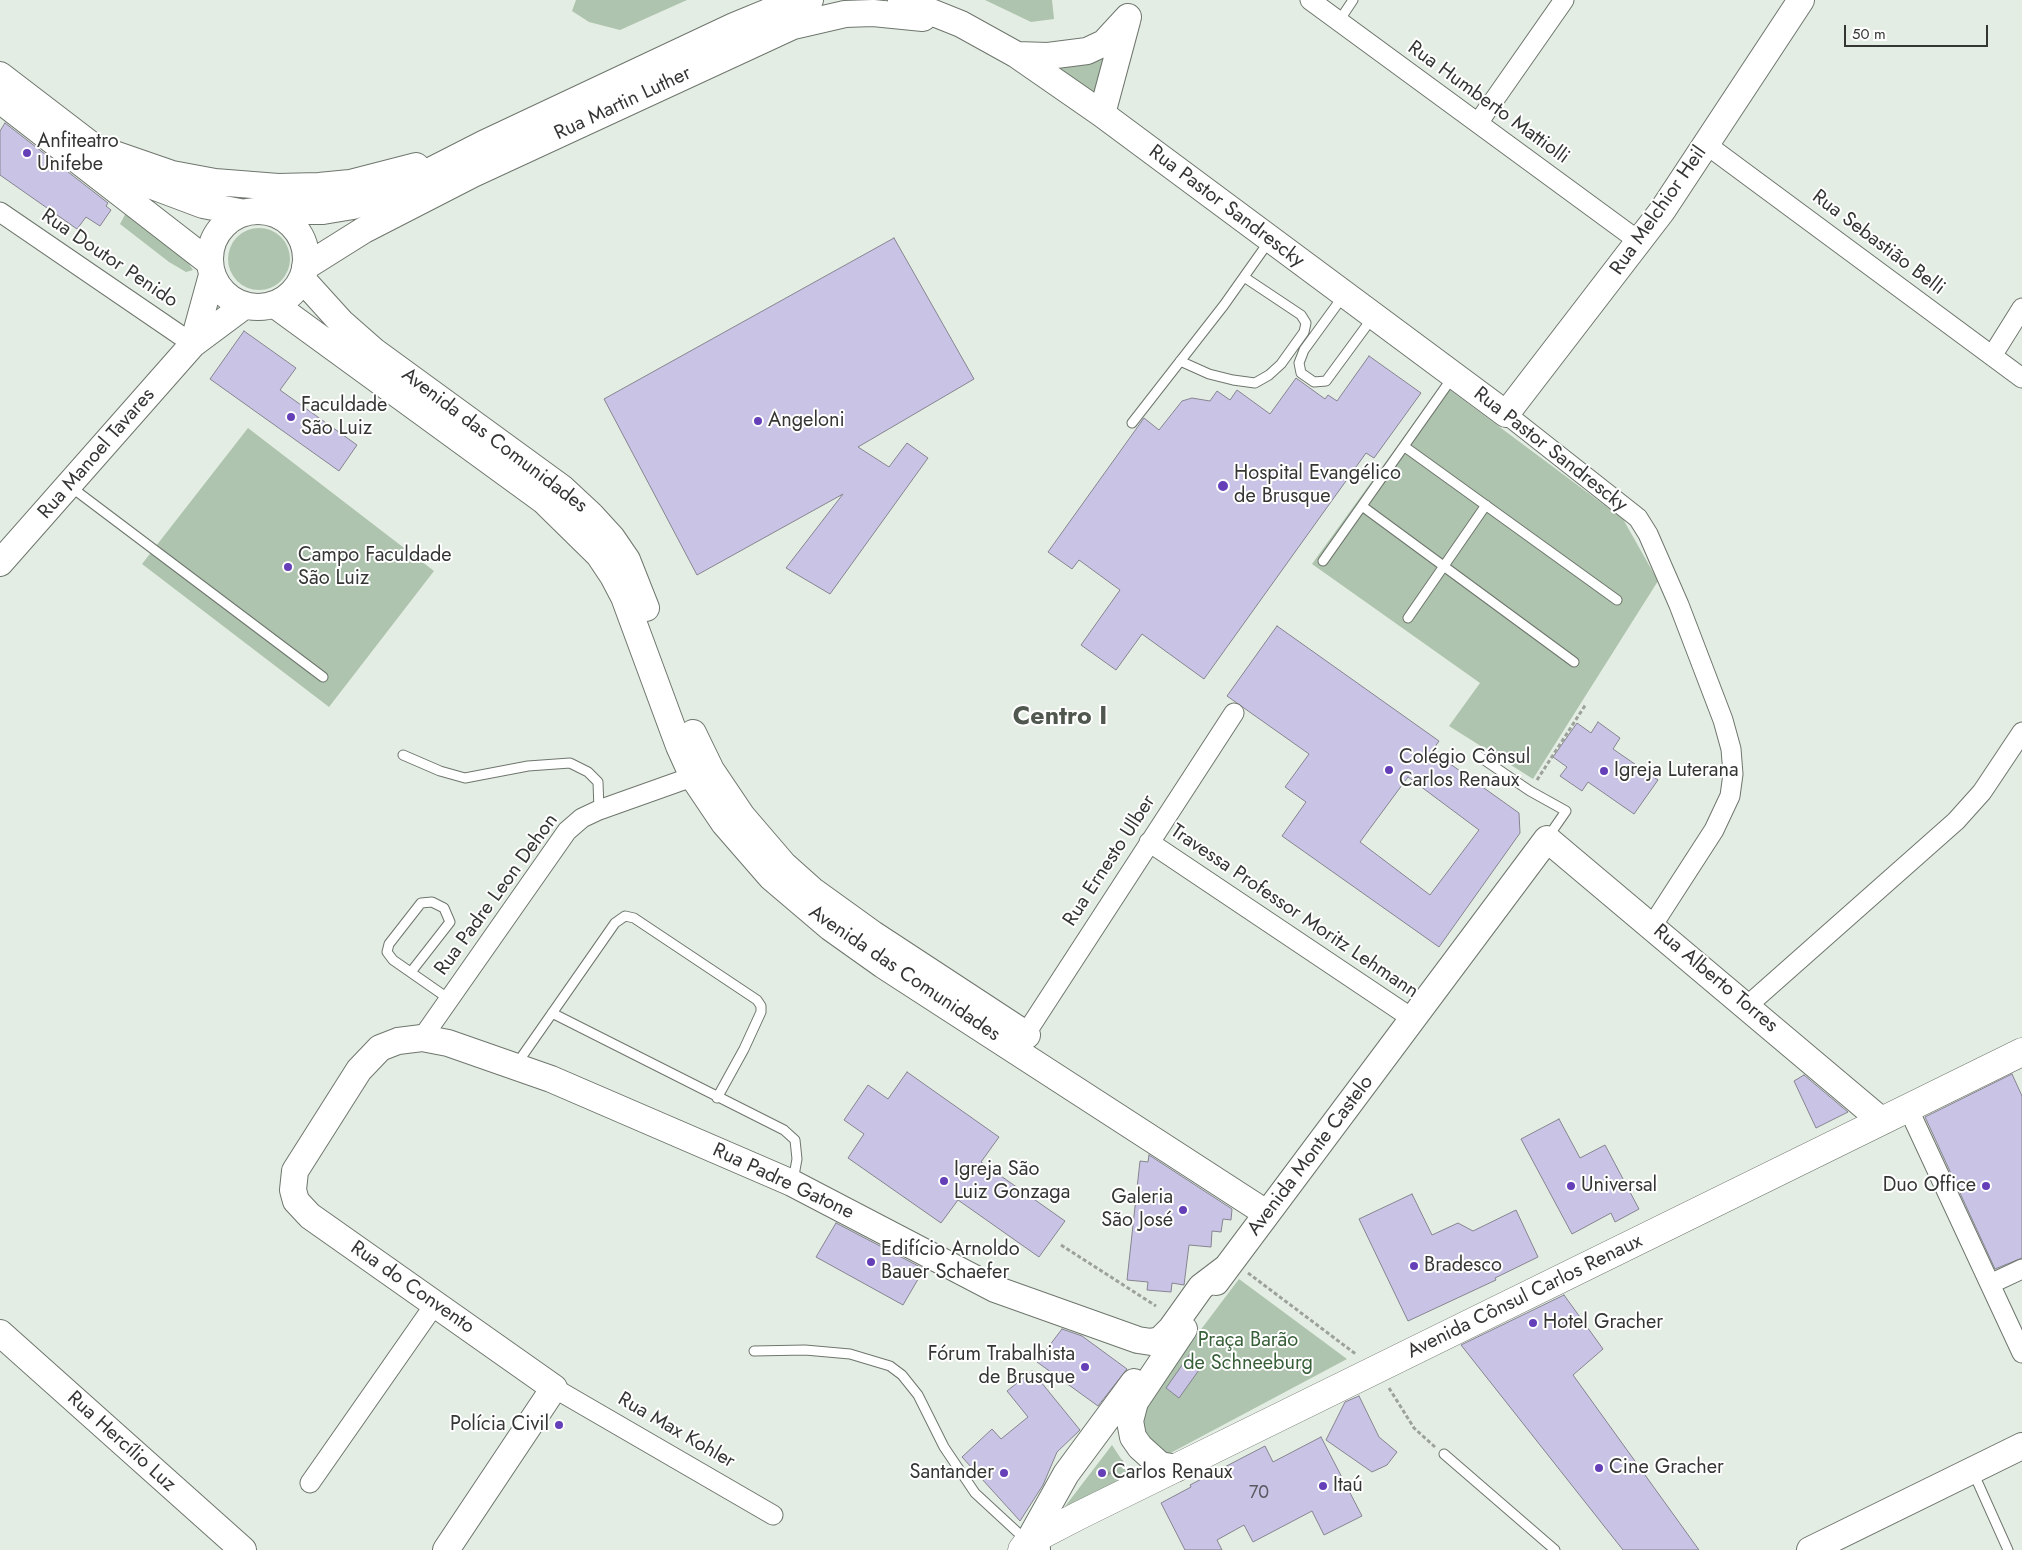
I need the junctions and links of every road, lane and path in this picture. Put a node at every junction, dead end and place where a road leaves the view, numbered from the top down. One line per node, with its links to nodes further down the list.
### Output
1 (810, 0): 15 (main road, Rua Martin Luther)
2 (901, 0): 9 (main road, Rua Martin Luther)
3 (1310, 0): 8 (street, Rua Humberto Mattiolli)
4 (1353, 0): 8 (lane)
5 (1564, 0): 14 (street)
6 (1801, 0): 16 (main road, Rua Melchior Heil)
7 (1130, 8): 10 (main road, Rua Martin Luther); 13 (main road)
8 (1339, 21): 14 (street, Rua Humberto Mattiolli)
9 (961, 24): 10 (main road, Rua Martin Luther); 23 (main road, Rua Martin Luther)
10 (1017, 55): 13 (main road, Rua Martin Luther)
11 (0, 75): 17 (main road)
12 (0, 100): 22 (main road)
13 (1102, 114): 20 (main road, Rua Pastor Sandrescky)
14 (1478, 124): 21 (street, Rua Humberto Mattiolli)
15 (483, 144): 17 (main road); 19 (main road, Rua Martin Luther)
16 (1707, 145): 21 (main road, Rua Melchior Heil); 31 (street, Rua Sebastião Belli)
17 (94, 147): 19 (main road)
18 (0, 212): 30 (street, Rua Doutor Penido)
19 (252, 212): 22 (main road); 23 (main road)
20 (1271, 240): 24 (lane); 25 (main road, Rua Pastor Sandrescky)
21 (1640, 242): 36 (main road, Rua Melchior Heil)
22 (211, 268): 27 (main road); 30 (main road, Rua Manoel Tavares)
23 (304, 273): 26 (main road); 32 (main road, Avenida das Comunidades)
24 (1244, 277): 33 (lane); 33 (lane)
25 (1344, 295): 29 (main road, Rua Pastor Sandrescky); 29 (lane)
26 (275, 305): 27 (main road); 32 (main road, Avenida das Comunidades)
27 (244, 306): 30 (main road, Rua Manoel Tavares)
28 (2022, 308): 31 (street)
29 (1373, 317): 34 (main road, Rua Pastor Sandrescky)
30 (193, 344): 39 (main road, Rua Manoel Tavares)
31 (1992, 356): 35 (street, Rua Sebastião Belli)
32 (367, 359): 54 (main road, Avenida das Comunidades)
33 (1180, 361): 37 (lane)
34 (1454, 376): 36 (main road, Rua Pastor Sandrescky); 38 (lane)
35 (2022, 378)
36 (1506, 414): 59 (street, Rua Pastor Sandrescky)
37 (1132, 423)
38 (1405, 447): 40 (lane); 41 (lane)
39 (69, 485): 43 (main road, Rua Manoel Tavares); 48 (lane)
40 (1486, 505): 44 (lane); 45 (lane)
41 (1362, 506): 42 (lane); 44 (lane)
42 (1323, 561)
43 (0, 563)
44 (1444, 568): 46 (lane); 47 (lane)
45 (1617, 600)
46 (1408, 618)
47 (1574, 662)
48 (323, 677)
49 (1586, 704): 55 (path)
50 (1234, 713): 58 (street, Rua Ernesto Ulber)
51 (2022, 732): 62 (street)
52 (403, 755): 56 (lane)
53 (1477, 755): 55 (lane)
54 (702, 774): 56 (street, Rua Padre Leon Dehon); 66 (main road, Avenida das Comunidades)
55 (1530, 791): 57 (lane)
56 (599, 810): 61 (street, Rua Padre Leon Dehon)
57 (1547, 839): 59 (main road, Rua Alberto Torres); 64 (main road, Avenida Monte Castelo)
58 (1149, 842): 64 (street, Travessa Professor Moritz Lehmann); 66 (street, Rua Ernesto Ulber)
59 (1652, 926): 62 (main road, Rua Alberto Torres)
60 (411, 972): 60 (lane); 61 (lane)
61 (449, 999): 65 (street, Rua Padre Leon Dehon)
62 (1747, 1006): 71 (main road, Rua Alberto Torres)
63 (552, 1013): 68 (lane); 69 (lane); 69 (lane)
64 (1413, 1019): 73 (main road, Avenida Monte Castelo)
65 (422, 1038): 68 (main road, Rua Padre Gatone); 78 (main road, Rua do Convento)
66 (1020, 1041): 73 (main road, Avenida das Comunidades)
67 (2022, 1052): 70 (main road, Avenida Cônsul Carlos Renaux)
68 (516, 1066): 72 (main road, Rua Padre Gatone)
69 (718, 1098): 72 (lane)
70 (1908, 1108): 71 (main road, Avenida Cônsul Carlos Renaux); 77 (street)
71 (1882, 1121): 84 (main road, Avenida Cônsul Carlos Renaux)
72 (793, 1184): 81 (main road, Rua Padre Gatone)
73 (1271, 1206): 75 (main road, Avenida Monte Castelo)
74 (1061, 1245): 79 (path)
75 (1229, 1265): 81 (main road); 84 (path); 87 (main road, Avenida Monte Castelo)
76 (2022, 1269): 77 (street)
77 (1990, 1284): 83 (street)
78 (435, 1304): 85 (main road, Rua do Convento); 92 (street)
79 (1156, 1306)
80 (0, 1333): 95 (main road, Rua Hercílio Luz)
81 (1138, 1340): 94 (main road)
82 (754, 1351): 94 (lane)
83 (2022, 1353)
84 (1377, 1369): 88 (path); 89 (main road, Avenida Cônsul Carlos Renaux)
85 (554, 1388): 93 (street, Rua Max Kohler); 96 (main road)
86 (2022, 1446): 90 (main road)
87 (1140, 1447): 89 (main road, Avenida Monte Castelo); 91 (path)
88 (1444, 1454): 97 (lane)
89 (1177, 1468): 94 (main road, Avenida Cônsul Carlos Renaux)
90 (1972, 1469): 98 (main road); 99 (lane)
91 (1104, 1477)
92 (310, 1483)
93 (773, 1515)
94 (1030, 1547)
95 (243, 1550)
96 (446, 1550)
97 (1554, 1550)
98 (1810, 1550)
99 (2008, 1550)

